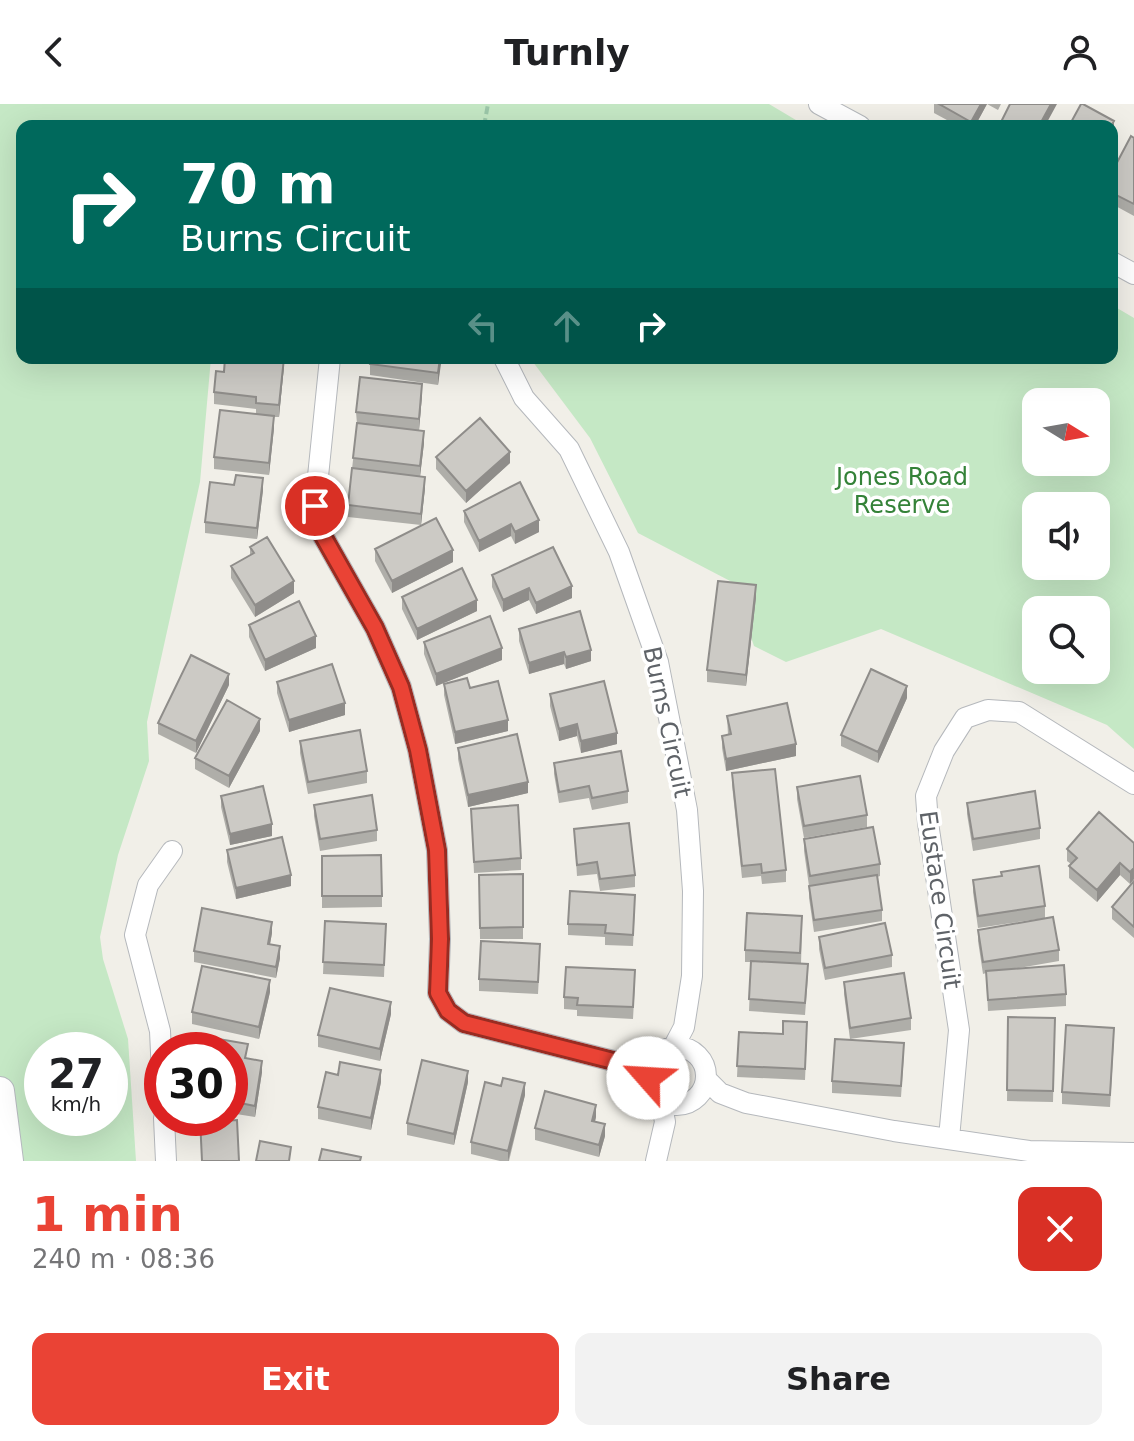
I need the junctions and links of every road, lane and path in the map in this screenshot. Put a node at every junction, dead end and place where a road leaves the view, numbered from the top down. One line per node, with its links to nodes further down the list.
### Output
1 (819, 104): 2 (street)
2 (849, 120)
3 (329, 364): 9 (street)
4 (507, 364): 8 (street, Burns Circuit)
5 (1134, 784): 14 (street, Eustace Circuit)
6 (172, 851): 7 (street)
7 (160, 1032)
8 (681, 1049): 9 (street); 10 (street)
9 (645, 1069): 12 (street)
10 (708, 1089): 12 (street); 14 (street)
11 (0, 1091): 16 (street)
12 (668, 1109): 18 (street)
13 (165, 1136): 17 (street)
14 (949, 1138): 15 (street)
15 (1134, 1153)
16 (9, 1161)
17 (166, 1161)
18 (656, 1161)

